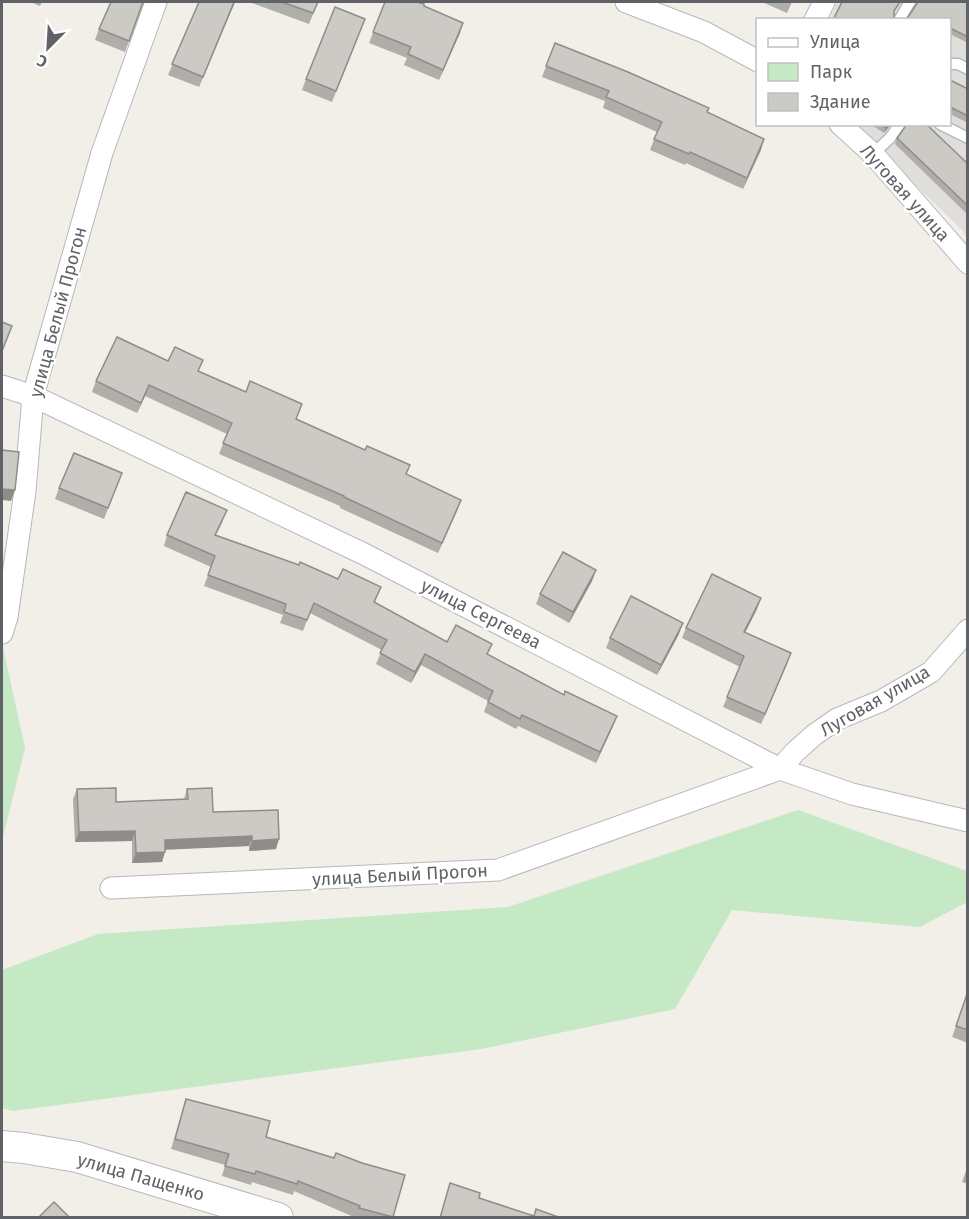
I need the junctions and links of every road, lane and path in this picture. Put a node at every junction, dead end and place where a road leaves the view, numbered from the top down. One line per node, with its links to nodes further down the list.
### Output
1 (156, 2): 17 (street, улица Белый Прогон)
2 (626, 2): 7 (street)
3 (824, 2): 5 (street)
4 (910, 2): 6 (lane)
5 (817, 18)
6 (900, 18)
7 (756, 60)
8 (951, 64): 9 (lane)
9 (968, 69)
10 (842, 126): 14 (street, Луговая улица)
11 (899, 126): 14 (lane)
12 (944, 126): 13 (lane)
13 (968, 138)
14 (873, 154): 15 (street, Луговая улица)
15 (968, 263)
16 (2, 386): 17 (street, улица Сергеева)
17 (33, 396): 19 (street, улица Белый Прогон); 20 (street, улица Сергеева)
18 (968, 630): 20 (street, Луговая улица)
19 (2, 633)
20 (780, 769): 21 (street, улица Сергеева); 22 (street, улица Белый Прогон)
21 (968, 821)
22 (111, 888)
23 (2, 1146): 24 (street, улица Пащенко)
24 (278, 1218)

